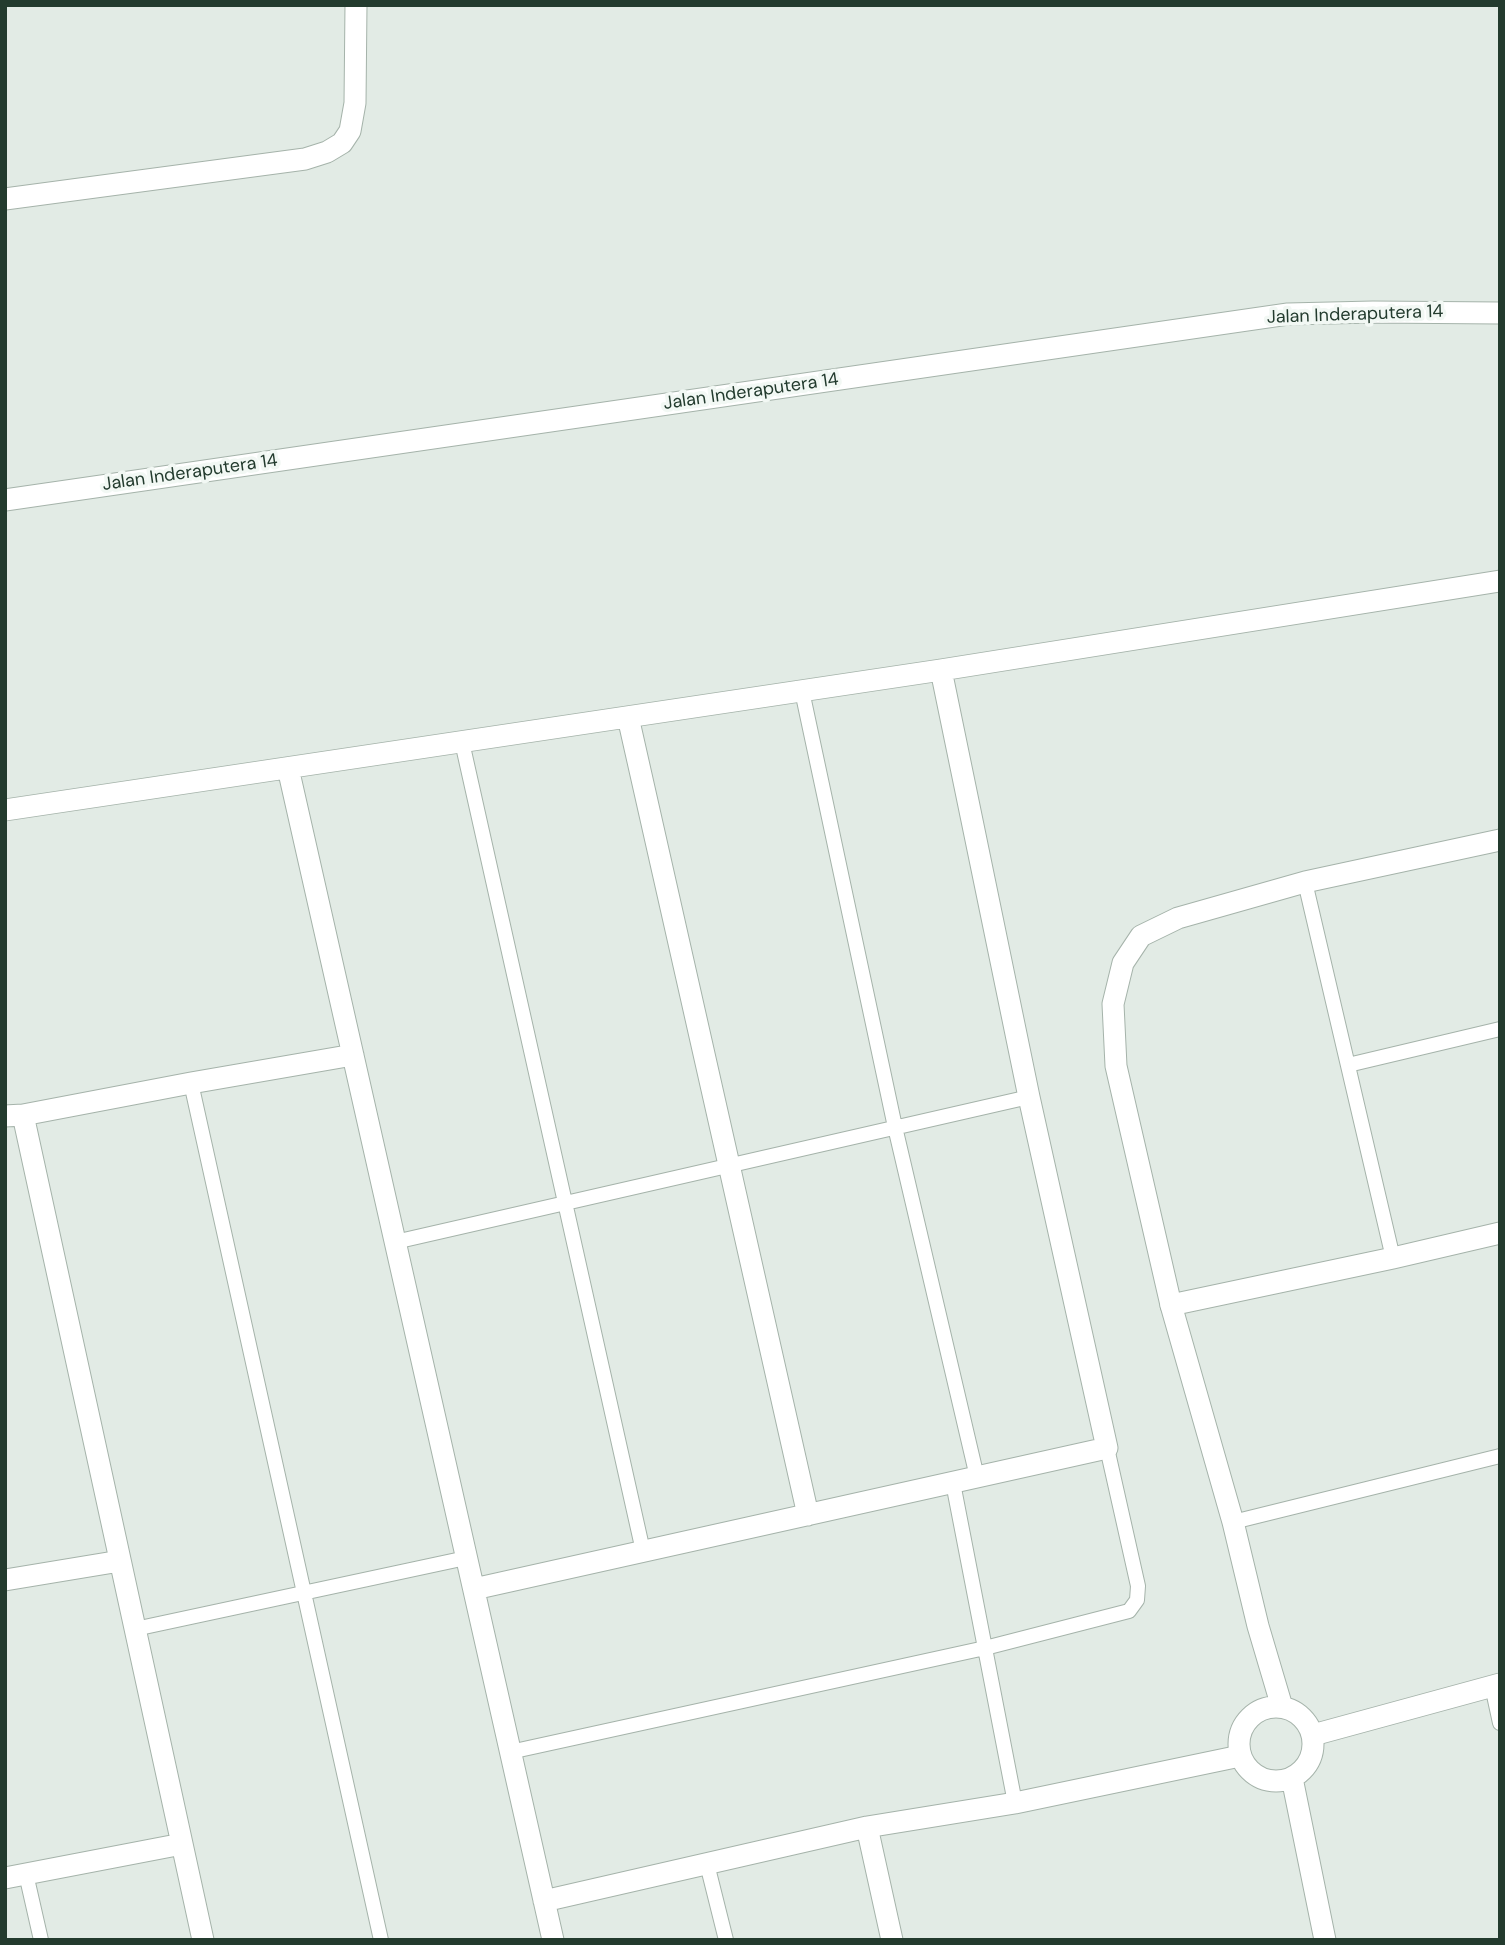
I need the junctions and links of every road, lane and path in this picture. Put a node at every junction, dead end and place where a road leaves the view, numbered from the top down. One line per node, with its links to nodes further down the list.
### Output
1 (356, 5): 2 (street)
2 (5, 199)
3 (1500, 313): 4 (street, Jalan Inderaputera 14)
4 (5, 500)
5 (1500, 581): 6 (street)
6 (941, 670): 7 (street); 18 (street)
7 (802, 691): 8 (street); 20 (lane)
8 (628, 717): 9 (street); 21 (street)
9 (462, 742): 10 (street); 22 (lane)
10 (288, 768): 11 (street); 15 (street)
11 (5, 810)
12 (1500, 840): 13 (street)
13 (1306, 882): 16 (lane); 26 (street)
14 (1500, 1029): 16 (lane)
15 (353, 1055): 17 (street); 24 (street)
16 (1348, 1065): 25 (lane)
17 (191, 1083): 19 (street); 38 (lane)
18 (1029, 1097): 20 (lane); 27 (street)
19 (14, 1115): 35 (street)
20 (895, 1128): 21 (lane); 29 (lane)
21 (728, 1166): 22 (lane); 31 (street)
22 (565, 1203): 24 (lane); 33 (lane)
23 (1500, 1233): 25 (street)
24 (395, 1242): 34 (street)
25 (1393, 1258): 26 (street)
26 (1171, 1305): 32 (street)
27 (1107, 1448): 29 (street); 40 (lane)
28 (1500, 1455): 32 (lane)
29 (977, 1477): 30 (street)
30 (953, 1483): 31 (street); 40 (lane)
31 (808, 1515): 33 (street)
32 (1233, 1522): 42 (street)
33 (643, 1551): 37 (street)
34 (466, 1558): 37 (street); 38 (lane)
35 (120, 1561): 36 (street); 39 (street)
36 (5, 1580)
37 (474, 1589): 45 (street)
38 (304, 1592): 39 (lane); 57 (lane)
39 (135, 1629): 50 (street)
40 (985, 1648): 45 (lane); 48 (lane)
41 (1496, 1685): 43 (lane); 44 (street)
42 (1282, 1707): 44 (street); 46 (street)
43 (1500, 1723)
44 (1313, 1735): 47 (street)
45 (510, 1752): 54 (street)
46 (1240, 1756): 47 (street); 48 (street)
47 (1292, 1778): 61 (street)
48 (1015, 1803): 49 (street)
49 (867, 1827): 51 (street); 60 (street)
50 (182, 1844): 52 (street); 56 (street)
51 (707, 1864): 54 (street); 59 (lane)
52 (26, 1874): 53 (street); 55 (lane)
53 (5, 1878)
54 (544, 1901): 58 (street)
55 (41, 1940)
56 (203, 1940)
57 (381, 1940)
58 (553, 1940)
59 (726, 1940)
60 (892, 1940)
61 (1325, 1940)

